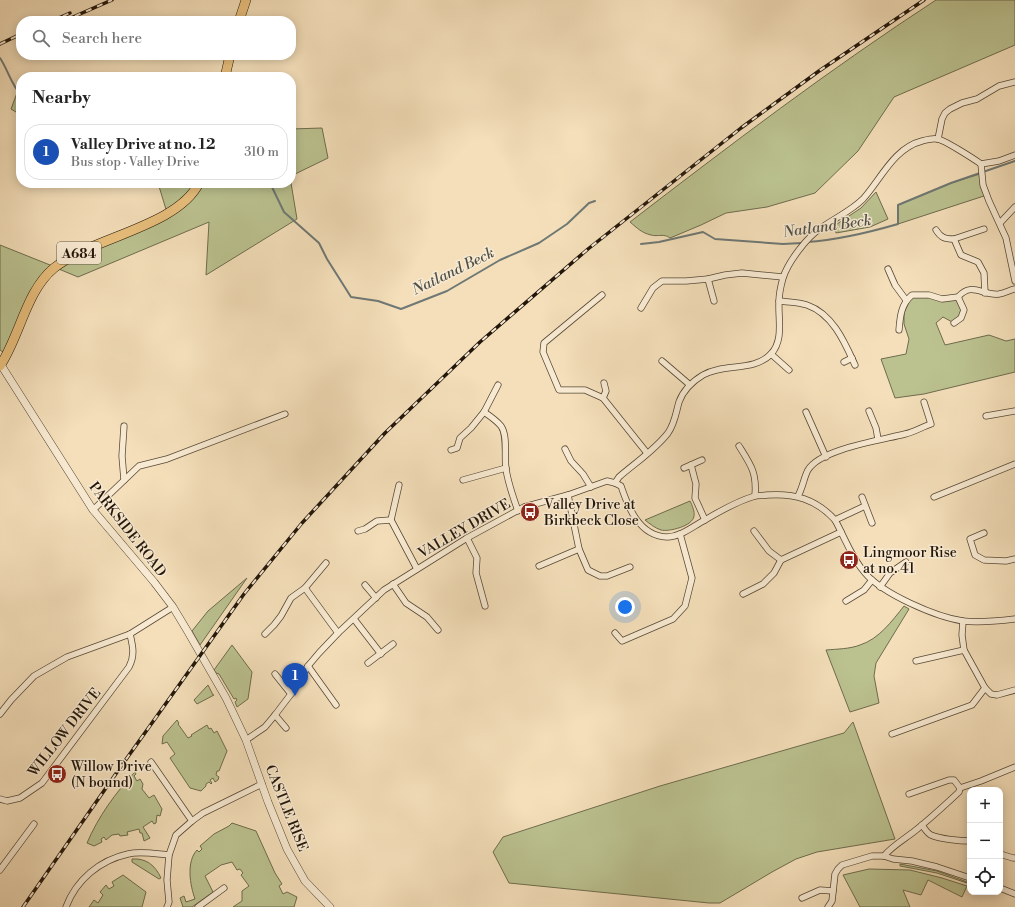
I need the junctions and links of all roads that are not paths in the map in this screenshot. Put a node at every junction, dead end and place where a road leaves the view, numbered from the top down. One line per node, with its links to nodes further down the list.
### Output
1 (246, 0): 2 (highway)
2 (241, 16)
3 (229, 60): 4 (highway)
4 (226, 72)
5 (1015, 82): 6 (street)
6 (938, 138): 8 (street); 16 (street)
7 (1015, 155): 8 (street)
8 (982, 166): 11 (street)
9 (196, 188): 34 (highway, A684)
10 (1015, 207): 11 (street)
11 (1000, 223): 18 (street)
12 (984, 229): 14 (street)
13 (936, 230): 14 (street)
14 (954, 239): 20 (street)
15 (888, 269): 24 (street)
16 (783, 277): 17 (street); 25 (street)
17 (708, 278): 23 (street); 26 (street)
18 (1015, 282)
19 (1015, 289): 20 (street)
20 (985, 293): 22 (street)
21 (602, 295): 39 (street)
22 (958, 297): 24 (street); 27 (street)
23 (714, 300)
24 (906, 300): 28 (street)
25 (779, 301): 29 (street); 30 (street)
26 (641, 308)
27 (954, 323)
28 (899, 330)
29 (771, 354): 35 (street); 38 (street)
30 (852, 358): 32 (street); 33 (street)
31 (662, 361): 38 (street)
32 (844, 362)
33 (856, 365)
34 (0, 366): 70 (street, PARKSIDE ROAD)
35 (789, 370)
36 (604, 383): 39 (street)
37 (498, 385): 43 (street)
38 (690, 385): 52 (street)
39 (603, 398): 52 (street)
40 (924, 402): 48 (street)
41 (869, 411): 48 (street)
42 (1015, 411): 46 (street)
43 (484, 412): 51 (street); 57 (street)
44 (806, 412): 53 (street)
45 (284, 414): 59 (street)
46 (986, 416)
47 (124, 426): 59 (street)
48 (878, 439): 53 (street)
49 (739, 446): 65 (street)
50 (565, 449): 63 (street)
51 (451, 450)
52 (648, 453): 61 (street)
53 (826, 457): 66 (street)
54 (702, 460): 56 (street)
55 (1015, 464): 68 (street)
56 (691, 465): 58 (street); 73 (street)
57 (506, 468): 60 (street); 71 (street)
58 (684, 468)
59 (124, 480): 70 (street)
60 (463, 480)
61 (615, 483): 63 (street, VALLEY DRIVE); 80 (street)
62 (400, 485): 72 (street)
63 (591, 487): 64 (street, VALLEY DRIVE)
64 (568, 495): 71 (street, VALLEY DRIVE); 82 (street)
65 (754, 496): 66 (street); 73 (street)
66 (798, 496): 74 (street)
67 (862, 497): 69 (street)
68 (934, 497)
69 (865, 506): 74 (street); 75 (street)
70 (93, 510): 99 (street, PARKSIDE ROAD)
71 (518, 510): 81 (street, VALLEY DRIVE)
72 (391, 520): 76 (street); 89 (street, VALLEY DRIVE)
73 (704, 520): 80 (street)
74 (835, 520): 78 (street)
75 (872, 523)
76 (358, 531)
77 (754, 531): 84 (street)
78 (842, 532): 84 (street); 90 (street)
79 (984, 533): 83 (street)
80 (680, 534): 105 (street)
81 (467, 538): 89 (street, VALLEY DRIVE); 98 (street)
82 (579, 549): 87 (street); 88 (street)
83 (1015, 559)
84 (781, 560): 95 (street)
85 (906, 562): 93 (street)
86 (326, 563): 94 (street)
87 (539, 566)
88 (630, 567)
89 (417, 570): 91 (street, VALLEY DRIVE)
90 (872, 580): 93 (street); 97 (street)
91 (393, 584): 96 (street, VALLEY DRIVE); 103 (street)
92 (365, 585): 96 (street)
93 (880, 586): 102 (street)
94 (305, 588): 104 (street); 107 (street)
95 (743, 594)
96 (376, 598): 100 (street, VALLEY DRIVE)
97 (846, 601)
98 (485, 606)
99 (173, 607): 106 (street); 119 (street, PARKSIDE ROAD)
100 (354, 619): 104 (street, VALLEY DRIVE); 110 (street)
101 (1015, 619): 102 (street)
102 (963, 621): 109 (street)
103 (438, 630)
104 (338, 633): 113 (street, VALLEY DRIVE)
105 (615, 633)
106 (130, 634): 120 (street); 130 (street, WILLOW DRIVE)
107 (264, 634)
108 (393, 644): 110 (street)
109 (964, 650): 111 (street); 115 (street)
110 (381, 654): 112 (street)
111 (916, 661)
112 (368, 663)
113 (308, 666): 117 (street, VALLEY DRIVE); 118 (street)
114 (274, 674): 117 (street)
115 (985, 688): 116 (street); 123 (street)
116 (1015, 690)
117 (291, 694): 121 (street, VALLEY DRIVE)
118 (336, 705)
119 (232, 711): 124 (street, CASTLE RISE)
120 (0, 714)
121 (275, 715): 122 (street); 124 (street, VALLEY DRIVE)
122 (286, 728)
123 (892, 734)
124 (246, 740): 127 (street, CASTLE RISE)
125 (151, 762): 131 (street)
126 (1015, 767): 128 (street)
127 (262, 784): 131 (street); 149 (street, CASTLE RISE)
128 (960, 788): 129 (street); 133 (street)
129 (909, 794)
130 (0, 799)
131 (192, 820): 135 (street)
132 (34, 824): 139 (street)
133 (922, 825): 134 (street); 137 (street)
134 (967, 841)
135 (169, 855): 146 (street); 147 (street)
136 (1003, 855): 138 (street)
137 (884, 856): 140 (street); 143 (street)
138 (1015, 858)
139 (0, 870)
140 (967, 877)
141 (224, 888): 148 (street)
142 (1003, 889): 144 (street)
143 (833, 892): 145 (street); 150 (street)
144 (1015, 894)
145 (802, 898)
146 (170, 905)
147 (66, 907)
148 (198, 907)
149 (330, 907)
150 (828, 907)

